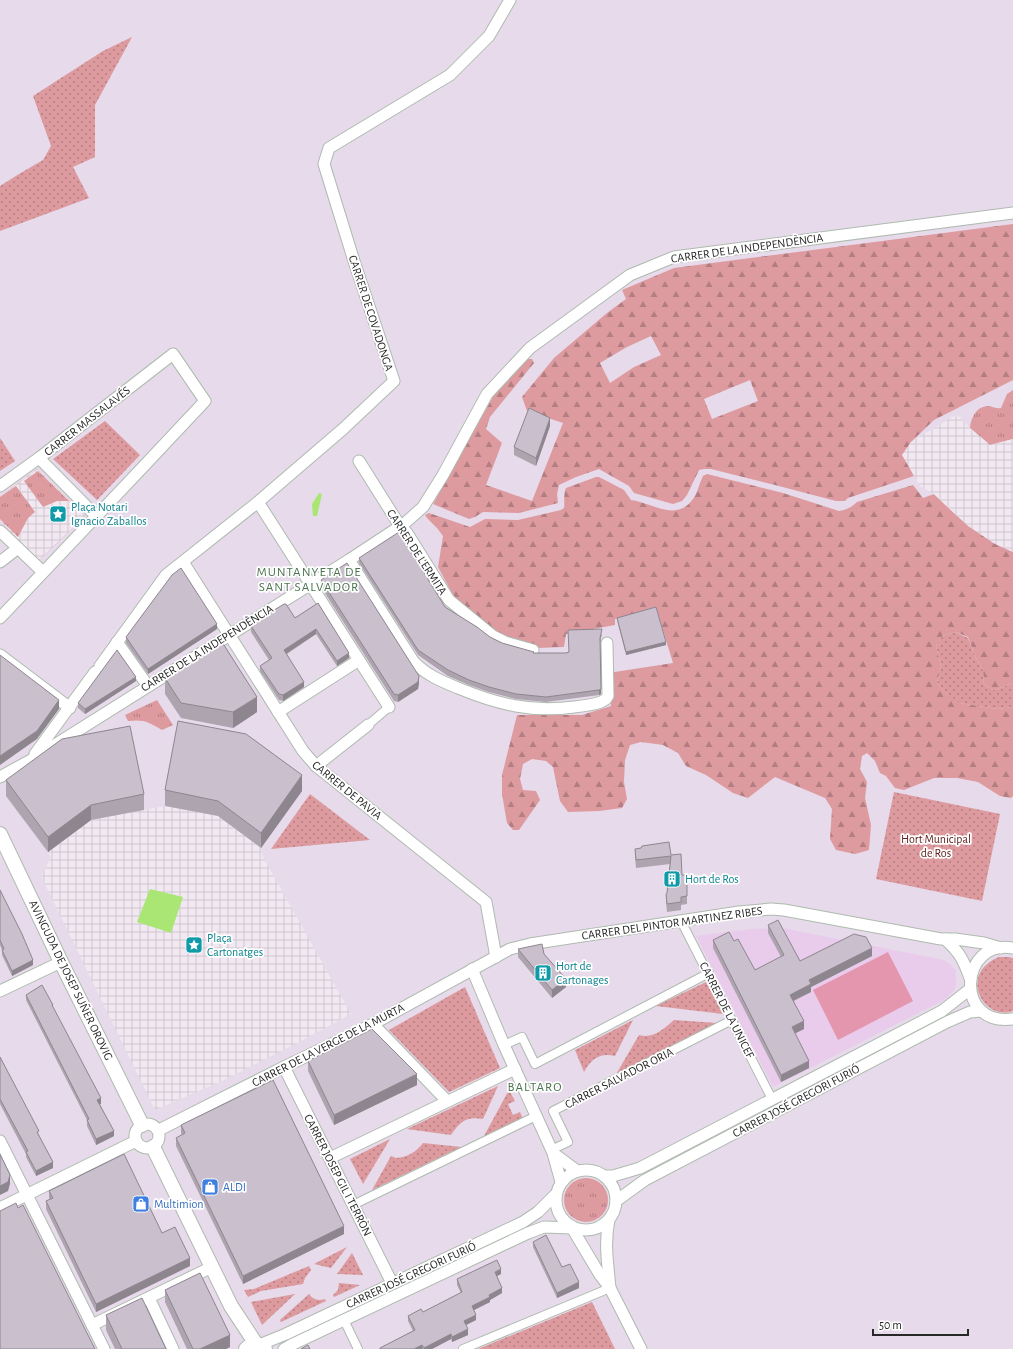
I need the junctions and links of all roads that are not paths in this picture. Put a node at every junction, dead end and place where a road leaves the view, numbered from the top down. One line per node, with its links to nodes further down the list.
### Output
1 (510, 0): 6 (street, CARRER DE COVADONGA)
2 (1013, 213): 8 (street, CARRER DE LA INDEPENDÈNCIA)
3 (39, 458): 5 (street, CARRER MASSALAVÉS); 7 (street); 7 (street, CARRER MASSALAVÉS)
4 (359, 461): 8 (street, CARRER DE L'ERMITA)
5 (0, 486)
6 (258, 502): 13 (street, CARRER DE COVADONGA); 15 (street)
7 (96, 516): 14 (street)
8 (400, 526): 11 (street, CARRER DE LA INDEPENDÈNCIA); 20 (street, CARRER DE L'ERMITA)
9 (0, 531): 10 (street)
10 (18, 548): 12 (street); 14 (street)
11 (349, 560): 15 (street, CARRER DE LA INDEPENDÈNCIA); 19 (street)
12 (0, 562)
13 (183, 562): 17 (street, CARRER DE PAVIA); 18 (street, CARRER DE COVADONGA)
14 (43, 572): 16 (street)
15 (310, 584): 17 (street, CARRER DE LA INDEPENDÈNCIA); 22 (street)
16 (0, 618)
17 (229, 634): 23 (street, CARRER DE LA INDEPENDÈNCIA); 26 (street, CARRER DE PAVIA)
18 (118, 642): 23 (street); 25 (street, CARRER DE COVADONGA)
19 (607, 643)
20 (533, 650)
21 (0, 654): 25 (street)
22 (359, 660): 24 (street); 26 (street)
23 (148, 686): 28 (street, CARRER DE LA INDEPENDÈNCIA)
24 (389, 707): 27 (street)
25 (70, 708): 28 (street, CARRER DE COVADONGA)
26 (278, 712): 29 (street, CARRER DE PAVIA)
27 (368, 725): 29 (street)
28 (31, 760): 30 (street, CARRER DE LA INDEPENDÈNCIA)
29 (316, 766): 35 (street, CARRER DE PAVIA)
30 (0, 777)
31 (0, 834): 36 (street, AVINGUDA DE JOSEP SUÑER OROVIG)
32 (681, 920): 33 (street, CARRER DEL PINTOR MARTINEZ RIBES); 35 (street, CARRER DEL PINTOR MARTINEZ RIBES); 38 (street, CARRER DE LA UNICEF)
33 (945, 939): 34 (street, CARRER DEL PINTOR MARTINEZ RIBES); 39 (street)
34 (1009, 948): 39 (street)
35 (496, 957): 37 (street, CARRER DE LA VERGE DE LA MURTA)
36 (61, 962): 41 (street); 52 (street, AVINGUDA DE JOSEP SUÑER OROVIG)
37 (472, 969): 45 (street, CARRER DE LA VERGE DE LA MURTA); 46 (street)
38 (709, 973): 44 (street, CARRER DE LA UNICEF); 46 (street)
39 (970, 978): 40 (street)
40 (970, 989): 42 (street); 49 (street, CARRER JOSÉ GREGORI FURIÓ)
41 (0, 991)
42 (981, 1011): 43 (street); 64 (street, CARRER JOSÉ GREGORI FURIÓ)
43 (1013, 1019)
44 (732, 1020): 49 (street, CARRER DE LA UNICEF); 57 (street, CARRER SALVADOR ORIA)
45 (373, 1024): 47 (street, CARRER DE LA VERGE DE LA MURTA); 50 (street)
46 (504, 1044): 48 (street)
47 (284, 1067): 53 (street, CARRER DE LA VERGE DE LA MURTA); 58 (street, CARRER JOSEP GIL I TERRÒN)
48 (515, 1069): 50 (street); 51 (street)
49 (772, 1099): 60 (street, CARRER JOSÉ GREGORI FURIÓ)
50 (447, 1101): 58 (street)
51 (536, 1116): 57 (street); 65 (street)
52 (142, 1125): 53 (street); 55 (street)
53 (158, 1130): 56 (street)
54 (0, 1141): 62 (street)
55 (136, 1141): 56 (street); 62 (street)
56 (153, 1147): 69 (street)
57 (552, 1152): 59 (street); 61 (street)
58 (330, 1158): 65 (street, CARRER JOSEP GIL I TERRÒN)
59 (578, 1171): 60 (street); 61 (street)
60 (604, 1176): 64 (street)
61 (561, 1182): 63 (street)
62 (27, 1195): 66 (street); 74 (street)
63 (556, 1195): 68 (street); 70 (street, CARRER JOSÉ GREGORI FURIÓ)
64 (616, 1201): 67 (street)
65 (353, 1205): 70 (street, CARRER JOSEP GIL I TERRÒN)
66 (0, 1208)
67 (609, 1220): 68 (street); 71 (street)
68 (572, 1228): 71 (street); 73 (street, CARRER JOSÉ GREGORI FURIÓ)
69 (212, 1266): 72 (street); 75 (street)
70 (392, 1283): 75 (street, CARRER JOSÉ GREGORI FURIÓ)
71 (610, 1288): 80 (street); 81 (street)
72 (148, 1298): 74 (street); 77 (street)
73 (344, 1320): 78 (street, CARRER JOSÉ GREGORI FURIÓ); 79 (street)
74 (92, 1325): 76 (street)
75 (254, 1347)
76 (104, 1349)
77 (173, 1349)
78 (284, 1349)
79 (358, 1349)
80 (463, 1349)
81 (641, 1349)

